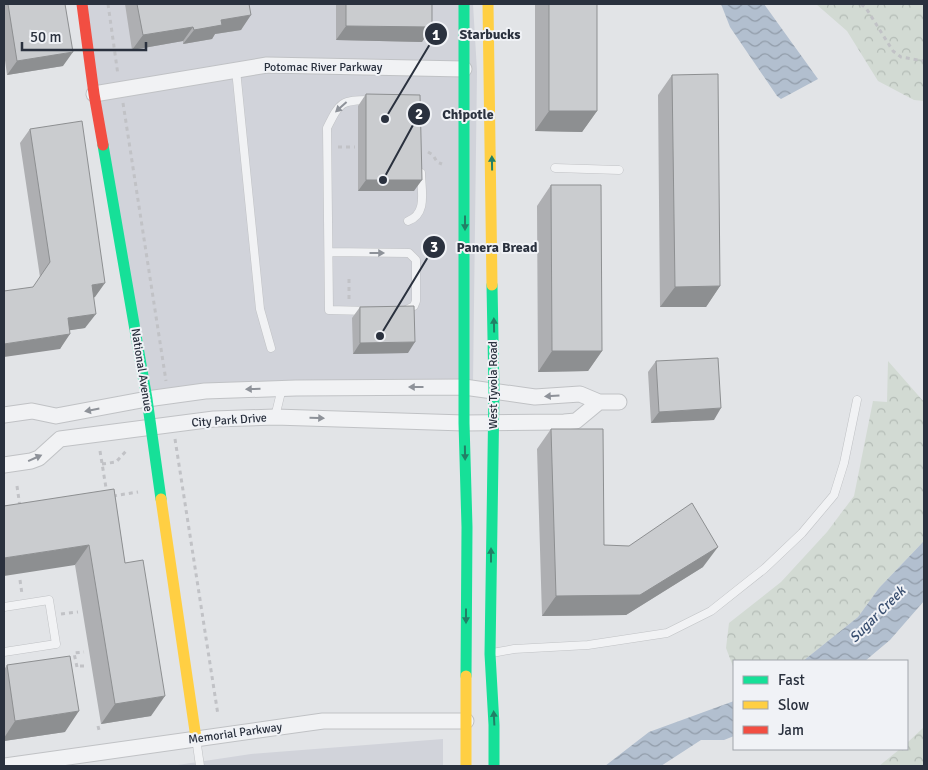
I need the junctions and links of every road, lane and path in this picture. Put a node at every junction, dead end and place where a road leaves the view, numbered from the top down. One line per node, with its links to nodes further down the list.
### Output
1 (82, 4): 10 (main road, National Avenue)
2 (108, 4): 9 (path)
3 (464, 4): 7 (main road)
4 (488, 4): 28 (main road, West Tyvola Road, one-way to 4)
5 (862, 4): 6 (path)
6 (924, 62)
7 (464, 69): 8 (street, Potomac River Parkway); 26 (main road, one-way to 26)
8 (236, 70): 10 (street, Potomac River Parkway); 24 (lane)
9 (119, 80)
10 (94, 94): 29 (main road, National Avenue)
11 (122, 100): 25 (path)
12 (378, 100): 13 (lane, one-way to 13)
13 (327, 147): 14 (path); 21 (lane)
14 (355, 147)
15 (428, 152): 17 (path)
16 (420, 160): 20 (lane)
17 (442, 164)
18 (555, 168): 19 (lane)
19 (619, 170)
20 (408, 221)
21 (329, 252): 22 (lane); 23 (lane, one-way to 23)
22 (376, 311)
23 (402, 311)
24 (271, 348)
25 (166, 386)
26 (464, 387): 27 (street, one-way to 27); 28 (street); 36 (main road)
27 (282, 388): 29 (street, one-way to 29); 34 (lane)
28 (494, 391): 31 (street, one-way to 28); 35 (main road, West Tyvola Road)
29 (147, 399): 33 (street, one-way to 33); 37 (main road, National Avenue)
30 (857, 400): 49 (lane)
31 (599, 402): 32 (street); 35 (street, City Park Drive)
32 (619, 402)
33 (4, 415)
34 (275, 417): 36 (street, City Park Drive, one-way to 36); 37 (street, City Park Drive)
35 (493, 422): 36 (street, City Park Drive); 49 (main road, West Tyvola Road, one-way to 35)
36 (464, 423): 52 (main road, one-way to 52)
37 (150, 427): 42 (street, City Park Drive, one-way to 37); 53 (main road, National Avenue)
38 (175, 442): 51 (path)
39 (127, 450): 41 (path)
40 (100, 451): 41 (path)
41 (102, 464): 44 (path)
42 (4, 465)
43 (16, 486): 45 (path)
44 (138, 492)
45 (20, 510)
46 (4, 607): 47 (lane)
47 (4, 652)
48 (84, 652): 50 (path)
49 (490, 654): 57 (main road, West Tyvola Road, one-way to 49)
50 (80, 666)
51 (218, 715)
52 (466, 721): 53 (street, Memorial Parkway); 56 (main road)
53 (196, 738): 54 (street, Memorial Parkway); 55 (lane)
54 (5, 766)
55 (200, 766)
56 (466, 766)
57 (494, 766)

